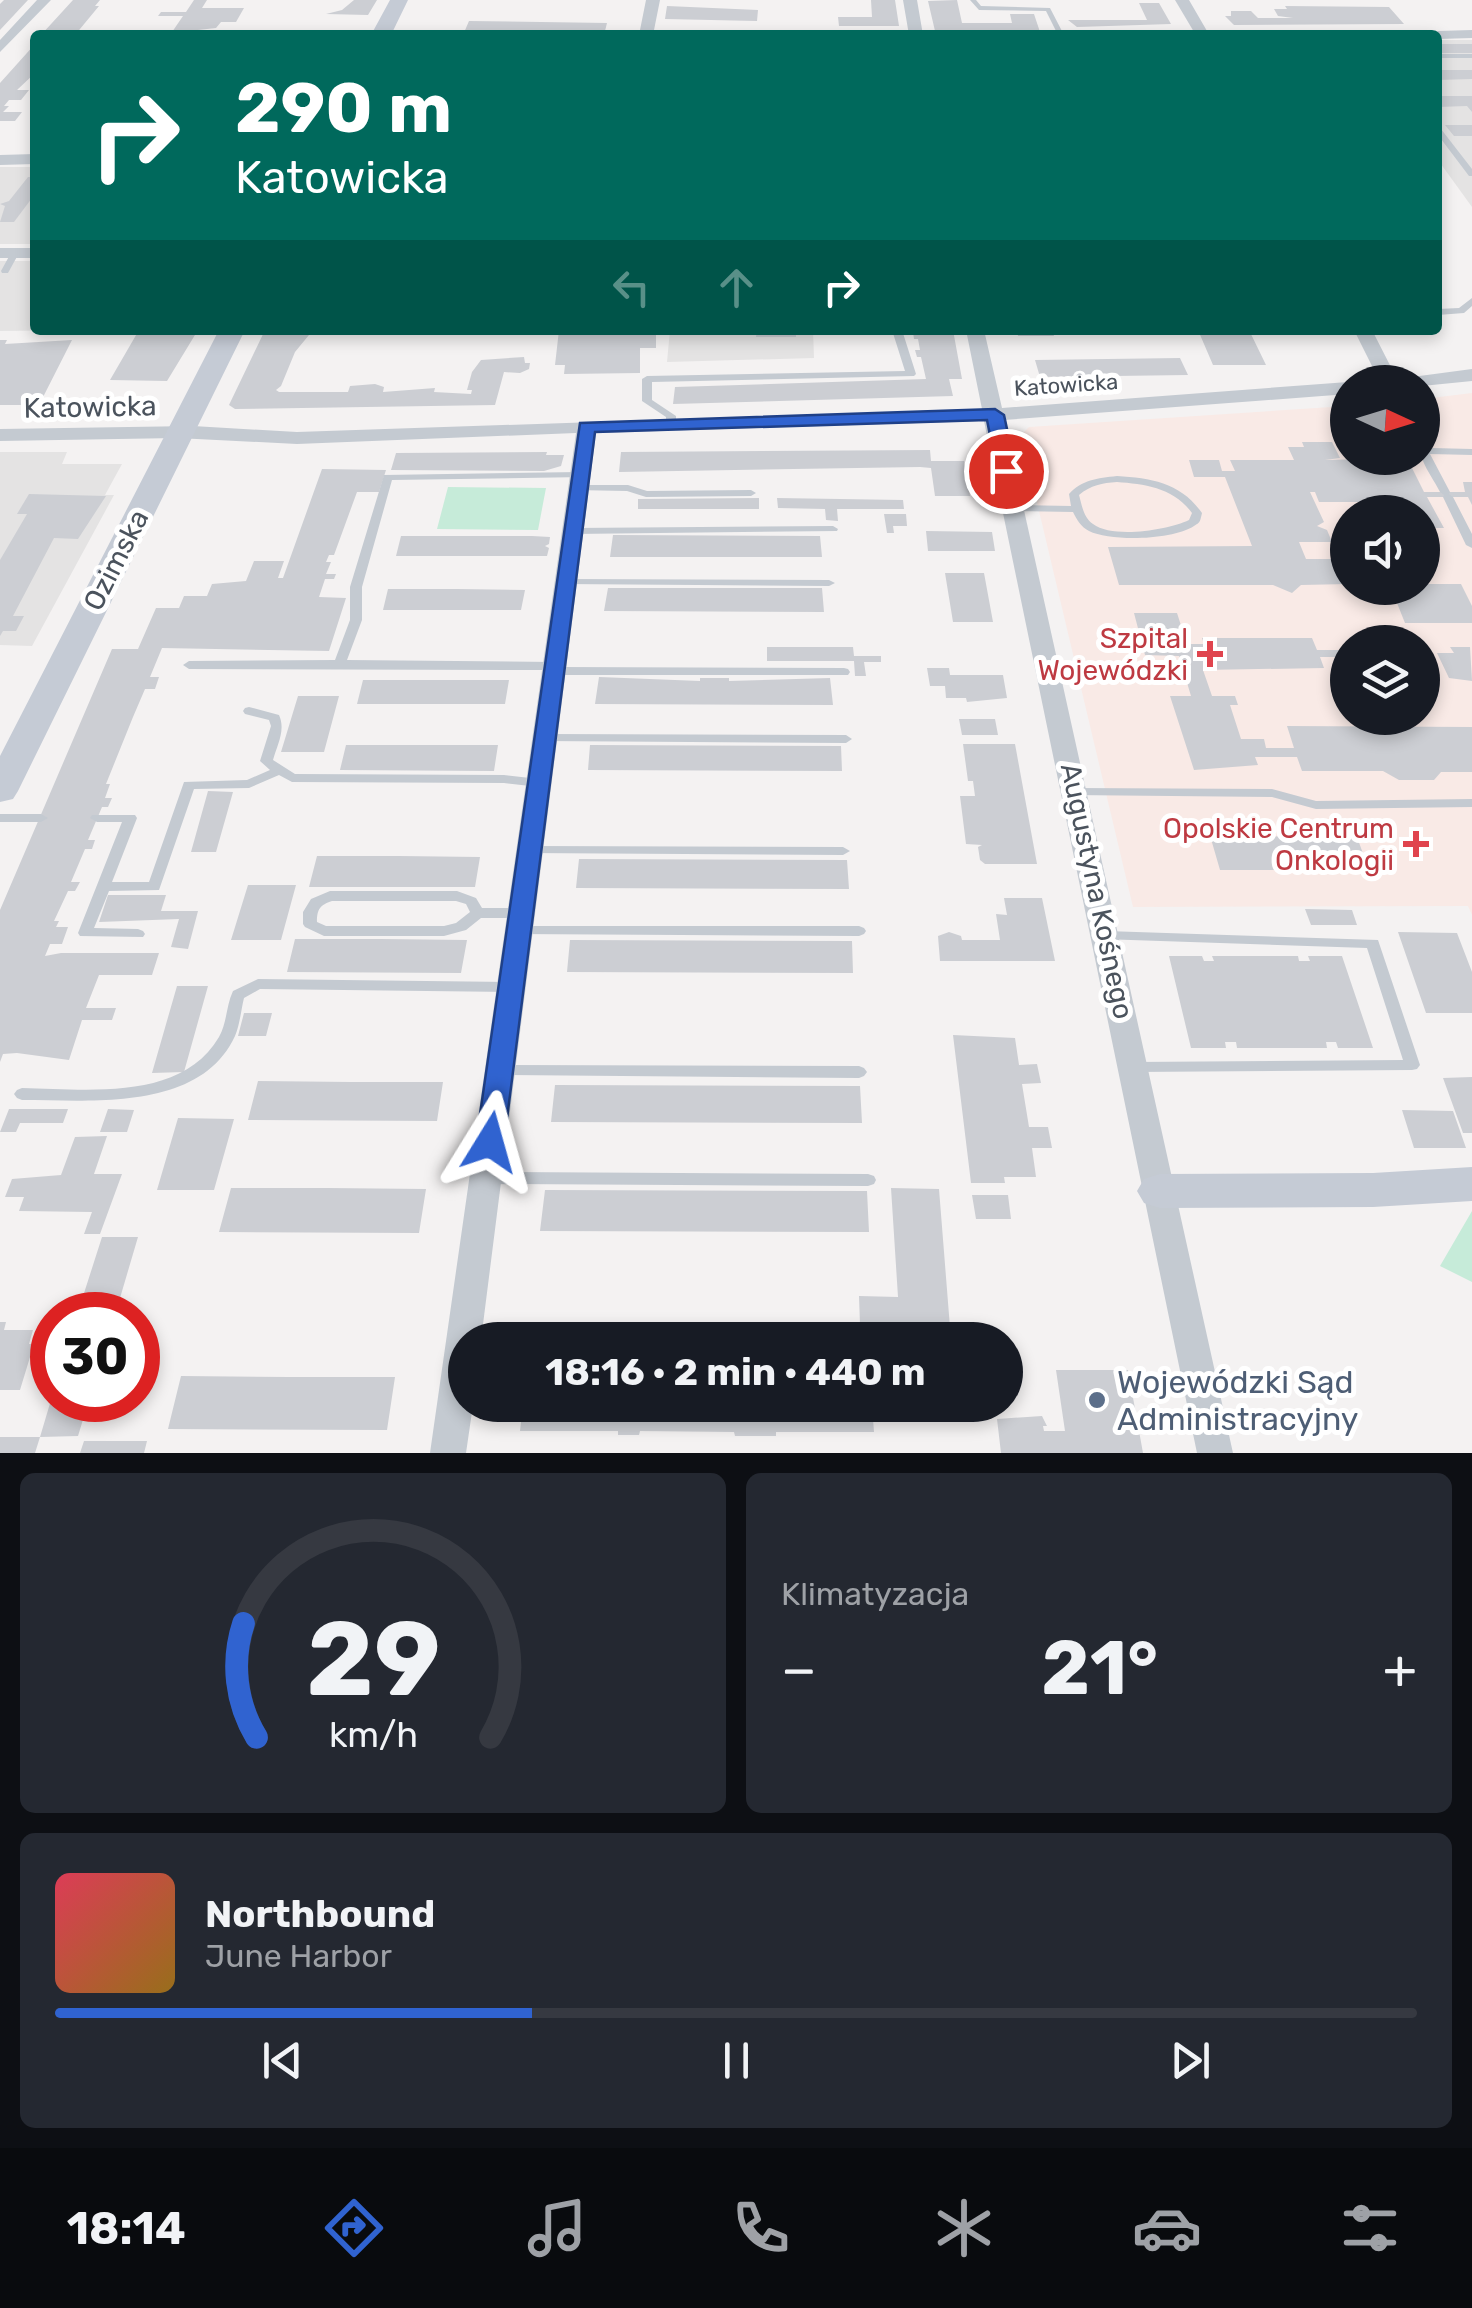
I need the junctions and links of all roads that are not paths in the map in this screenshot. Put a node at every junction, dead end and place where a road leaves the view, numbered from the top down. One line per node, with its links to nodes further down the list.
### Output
1 (44, 0): 14 (street)
2 (398, 0): 7 (main road)
3 (653, 0): 8 (street)
4 (910, 0): 9 (street)
5 (973, 0): 10 (lane)
6 (1182, 0): 11 (street)
7 (383, 30)
8 (647, 30)
9 (915, 30)
10 (1058, 30)
11 (1198, 30)
12 (1472, 34): 13 (street)
13 (1442, 35)
14 (0, 48)
15 (1442, 56): 16 (lane)
16 (1472, 56)
17 (1442, 136): 20 (lane)
18 (30, 159): 19 (street)
19 (0, 160)
20 (1472, 174)
21 (1472, 301): 22 (lane)
22 (1442, 312)
23 (230, 335): 34 (main road, Ozimska)
24 (899, 335): 32 (lane)
25 (976, 335): 31 (street, Augustyna Kośnego)
26 (1365, 335): 27 (street)
27 (1380, 365)
28 (1472, 375): 29 (street)
29 (1440, 378)
30 (1330, 389): 31 (street, Katowicka)
31 (995, 415): 32 (street, Katowicka); 41 (street, Augustyna Kośnego)
32 (671, 426): 33 (street, Katowicka)
33 (587, 427): 34 (street, Katowicka); 39 (street)
34 (180, 434): 35 (street, Katowicka); 57 (main road, Ozimska)
35 (0, 435)
36 (1440, 451): 37 (lane)
37 (1472, 452)
38 (1436, 475): 45 (lane)
39 (579, 482): 40 (lane); 44 (street); 48 (lane)
40 (750, 493)
41 (1015, 508): 42 (lane); 58 (street, Augustyna Kośnego)
42 (1077, 508): 42 (lane)
43 (832, 529): 44 (lane)
44 (573, 531): 46 (street)
45 (1472, 545)
46 (566, 582): 47 (lane); 50 (street)
47 (830, 583)
48 (340, 664): 49 (lane); 50 (lane)
49 (189, 665)
50 (554, 669): 51 (lane); 53 (street)
51 (844, 672)
52 (250, 711): 55 (lane)
53 (545, 738): 54 (lane); 56 (street)
54 (846, 739)
55 (280, 770): 56 (lane); 65 (lane)
56 (538, 783): 63 (street)
57 (0, 791)
58 (1076, 792): 59 (lane); 70 (street, Augustyna Kośnego)
59 (1472, 803)
60 (0, 818): 61 (lane)
61 (42, 818)
62 (97, 818): 65 (lane)
63 (530, 850): 64 (lane); 67 (street)
64 (843, 851)
65 (104, 886): 69 (lane)
66 (478, 913): 66 (lane); 67 (lane)
67 (520, 922): 68 (lane); 71 (street)
68 (859, 931)
69 (138, 934)
70 (1106, 936): 72 (street, Augustyna Kośnego); 72 (lane)
71 (511, 987): 73 (street); 75 (lane)
72 (1134, 1067): 79 (street, Augustyna Kośnego)
73 (500, 1070): 74 (lane); 76 (street)
74 (859, 1072)
75 (22, 1094)
76 (485, 1178): 77 (lane); 80 (street)
77 (868, 1180)
78 (1472, 1184): 79 (main road)
79 (1160, 1191): 83 (street, Augustyna Kośnego)
80 (467, 1322)
81 (453, 1422): 82 (street)
82 (448, 1453)
83 (1214, 1453)

